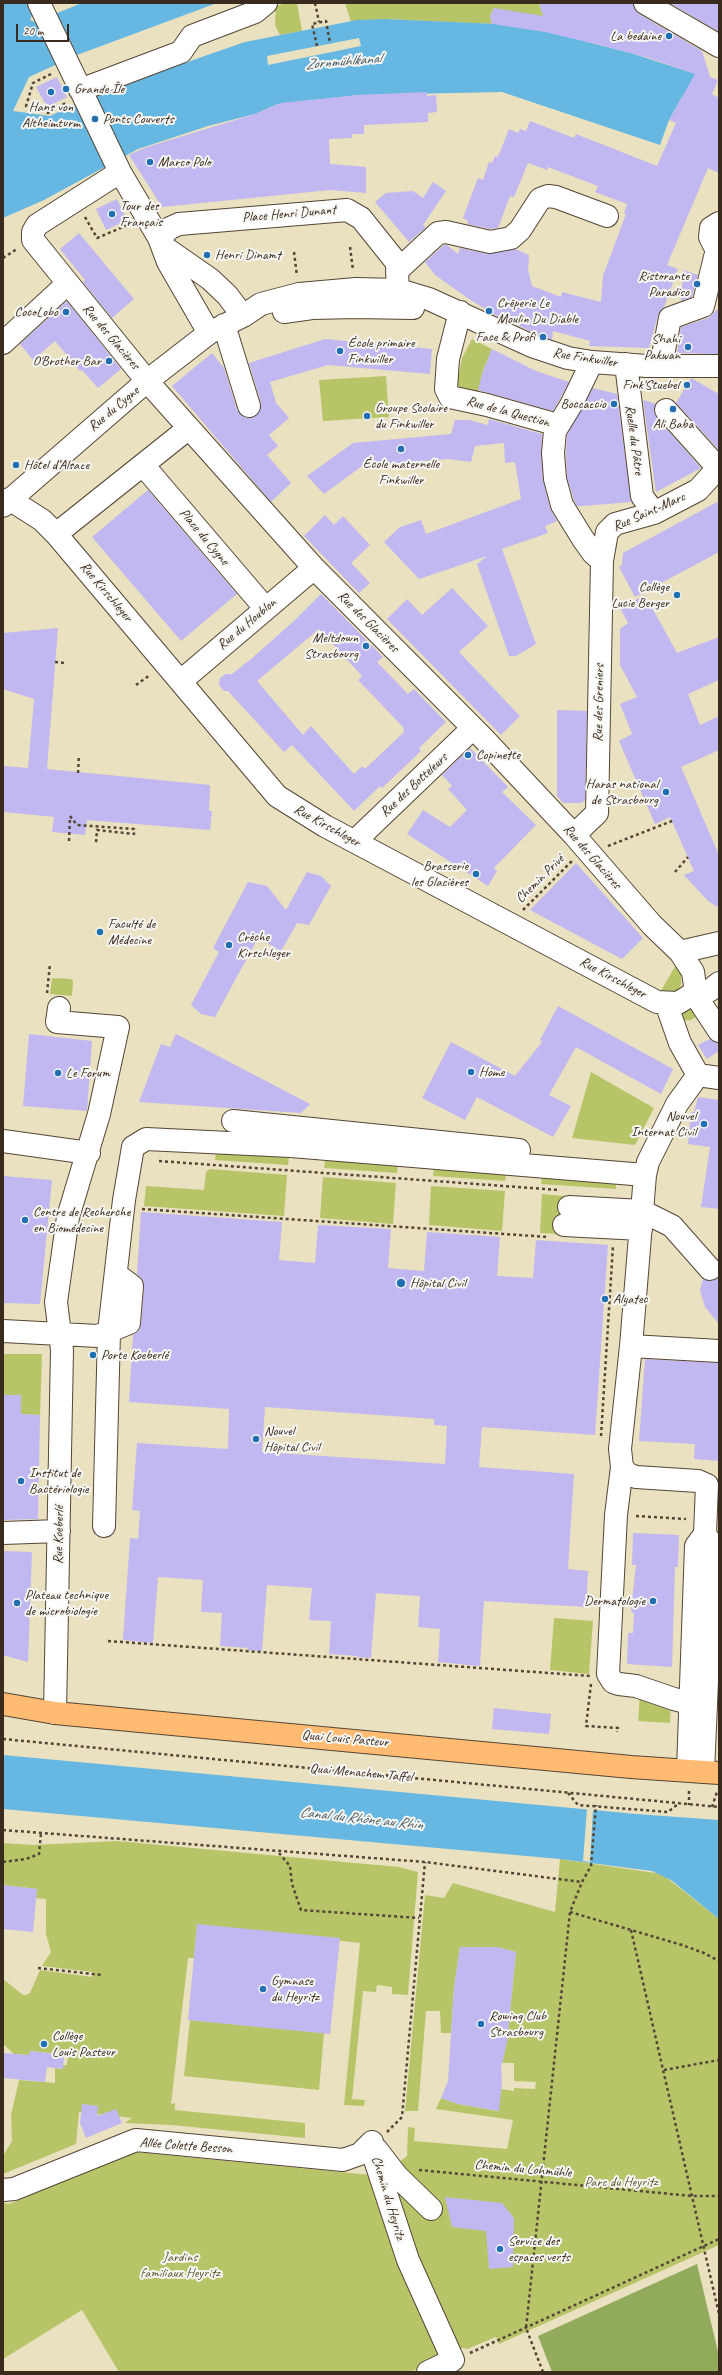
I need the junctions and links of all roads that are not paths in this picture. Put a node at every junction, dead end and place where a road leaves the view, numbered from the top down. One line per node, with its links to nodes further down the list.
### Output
1 (40, 3): 5 (street)
2 (266, 3): 5 (street)
3 (645, 3): 4 (street)
4 (719, 46)
5 (78, 97): 6 (street)
6 (117, 166): 9 (street); 11 (street, Rue des Glacières)
7 (607, 216): 12 (street)
8 (719, 223): 10 (street)
9 (161, 242): 12 (street, Place Henri Dunant); 14 (street); 14 (street)
10 (719, 245): 18 (street)
11 (66, 284): 15 (street); 20 (street, Rue des Glacières)
12 (399, 289): 13 (street); 14 (street)
13 (460, 312): 16 (street, Rue Finkwiller); 23 (street, Rue de la Question)
14 (226, 325): 20 (street, Rue du Cygne); 21 (street)
15 (8, 346)
16 (592, 362): 17 (street, Rue Finkwiller); 23 (street)
17 (626, 364): 18 (street, Rue Finkwiller); 28 (street, Ruelle du Pâtre)
18 (661, 366): 19 (street, Rue Finkwiller)
19 (719, 366)
20 (147, 381): 24 (street, Rue des Glacières); 27 (street, Rue du Cygne)
21 (249, 406)
22 (666, 410): 26 (street)
23 (558, 425): 30 (street)
24 (189, 428): 25 (street); 31 (street, Rue des Glacières)
25 (143, 465): 29 (street); 32 (street, Place du Cygne)
26 (719, 468): 28 (street, Rue Saint-Marc)
27 (6, 503): 29 (street, Rue Kirschleger)
28 (654, 513): 30 (street, Rue Saint-Marc)
29 (56, 534): 33 (street, Rue Kirschleger)
30 (602, 561): 35 (street, Rue des Greniers)
31 (314, 568): 32 (street, Rue du Houblon); 34 (street, Rue des Glacières)
32 (266, 609): 33 (street, Rue du Houblon)
33 (181, 681): 36 (street, Rue Kirschleger)
34 (473, 728): 35 (street, Rue des Glacières); 36 (street, Rue des Botteleurs)
35 (574, 835): 38 (street, Rue des Glacières)
36 (355, 841): 41 (street, Rue Kirschleger)
37 (719, 943): 38 (street)
38 (680, 952): 40 (street)
39 (719, 983): 40 (street)
40 (694, 993): 41 (street); 43 (street)
41 (666, 1004): 44 (street)
42 (59, 1008): 49 (street, Rue Koeberlé)
43 (719, 1031)
44 (698, 1075): 45 (street); 50 (street)
45 (719, 1078)
46 (233, 1121): 48 (street)
47 (3, 1141): 49 (street)
48 (393, 1146): 50 (street); 55 (street)
49 (88, 1153): 56 (street, Rue Koeberlé)
50 (646, 1168): 52 (street)
51 (561, 1215): 52 (street)
52 (642, 1221): 53 (street); 58 (street)
53 (710, 1269)
54 (3, 1331): 56 (street)
55 (109, 1332): 56 (street); 62 (street)
56 (59, 1333): 63 (street, Rue Koeberlé)
57 (719, 1351): 58 (street)
58 (636, 1355): 59 (street)
59 (622, 1467): 60 (street); 66 (street)
60 (713, 1483): 61 (street)
61 (705, 1520): 66 (street)
62 (104, 1526)
63 (59, 1531): 64 (street); 67 (street, Rue Koeberlé)
64 (3, 1533)
65 (3, 1704): 67 (main road, Quai Louis Pasteur)
66 (705, 1708): 68 (street)
67 (55, 1713): 68 (main road, Quai Louis Pasteur)
68 (707, 1776)
69 (372, 2142): 70 (street, Allée Colette Besson); 71 (street); 72 (street, Chemin du Heyritz)
70 (3, 2190)
71 (431, 2209)
72 (428, 2372)

